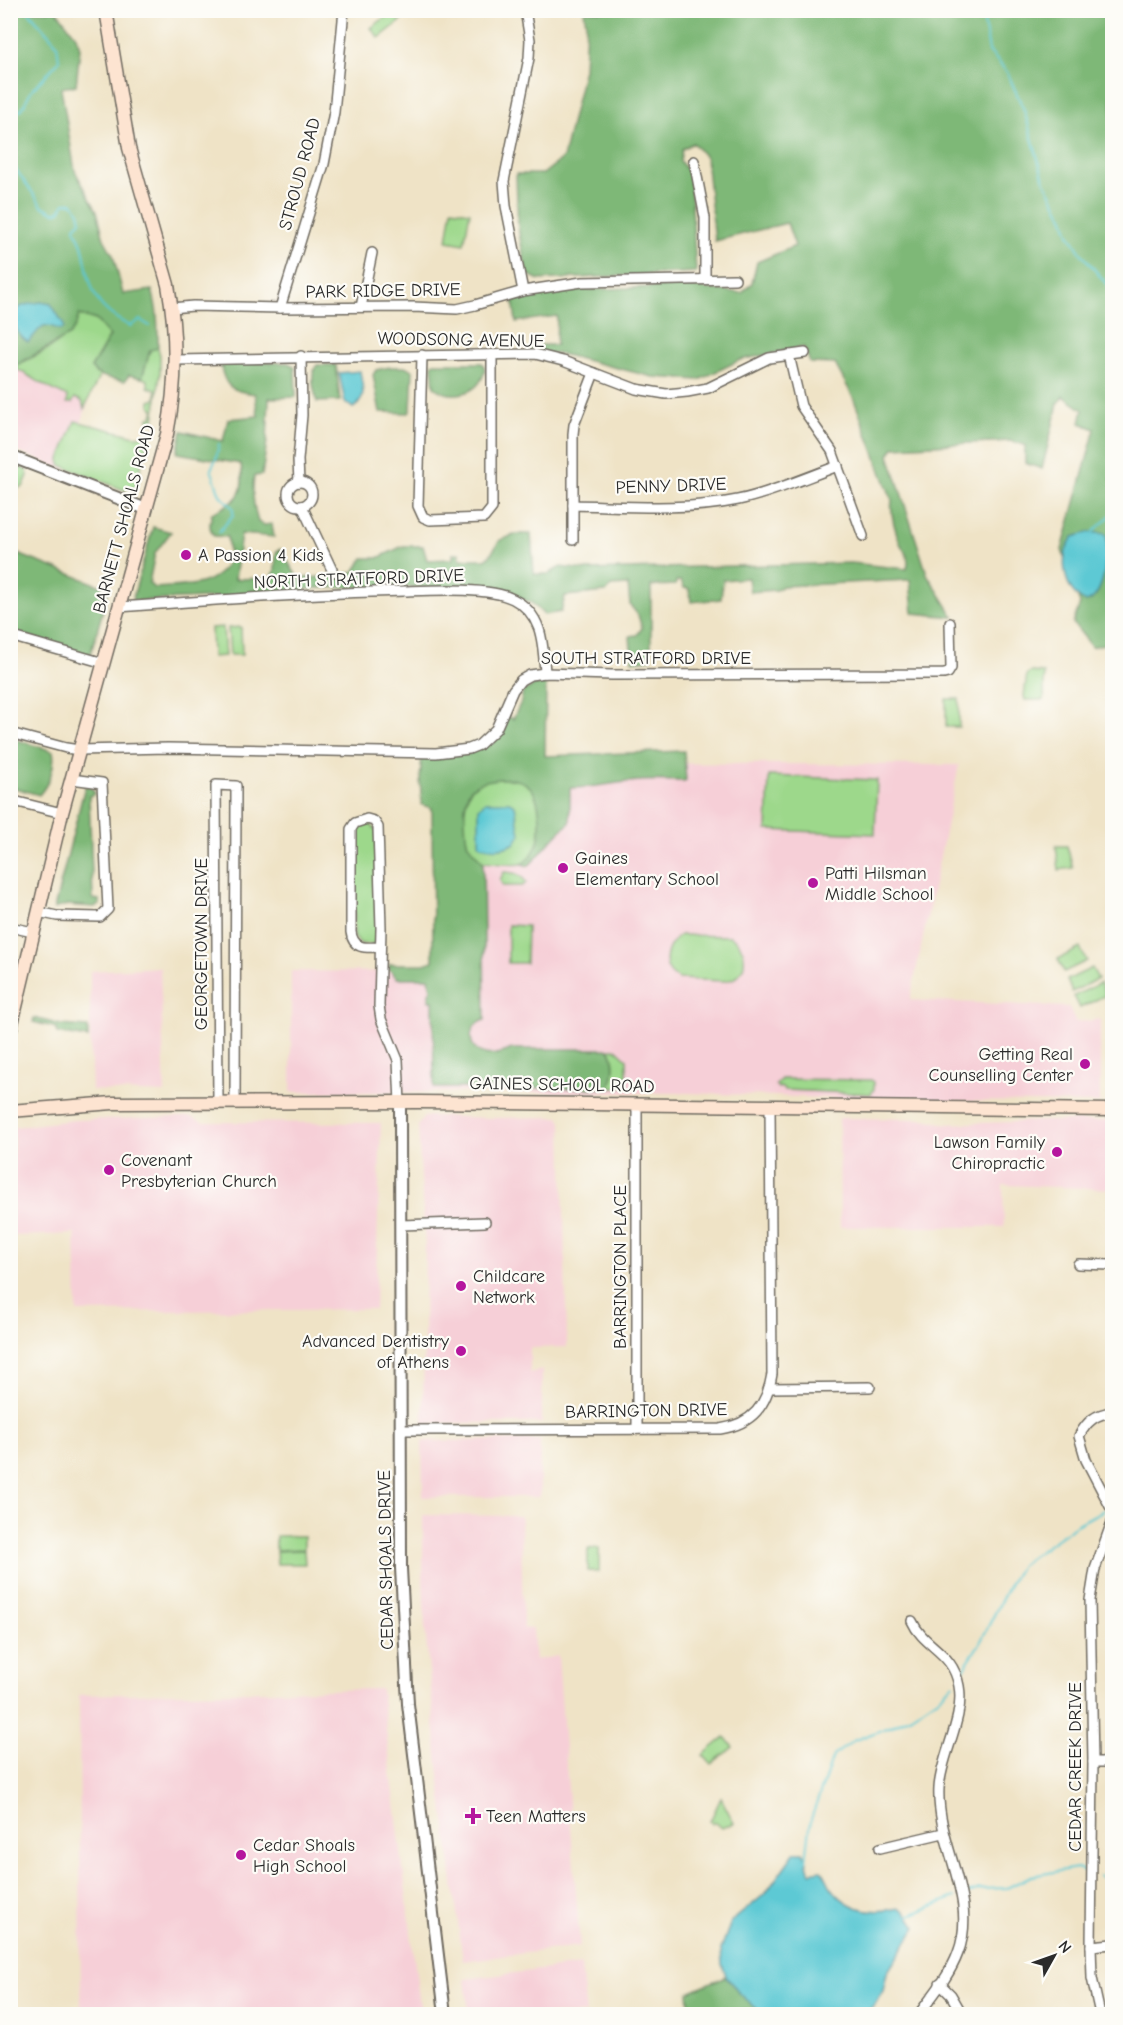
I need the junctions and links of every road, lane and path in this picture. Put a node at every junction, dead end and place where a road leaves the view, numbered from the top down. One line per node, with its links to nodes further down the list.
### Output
1 (106, 10): 10 (main road, BARNETT SHOALS ROAD)
2 (344, 10): 11 (street, STROUD ROAD)
3 (525, 10): 8 (street)
4 (694, 161): 6 (street)
5 (372, 253): 9 (street)
6 (705, 278): 7 (street, PARK RIDGE DRIVE); 8 (street, PARK RIDGE DRIVE)
7 (735, 279)
8 (523, 291): 9 (street, PARK RIDGE DRIVE)
9 (361, 307): 11 (street, PARK RIDGE DRIVE)
10 (172, 308): 11 (street, PARK RIDGE DRIVE); 17 (main road, BARNETT SHOALS ROAD)
11 (280, 308)
12 (805, 353): 15 (street, WOODSONG AVENUE)
13 (422, 355): 14 (street, WOODSONG AVENUE); 14 (street); 16 (street, WOODSONG AVENUE)
14 (492, 355): 18 (street, WOODSONG AVENUE)
15 (789, 355): 18 (street, WOODSONG AVENUE); 20 (street)
16 (301, 356): 17 (street, WOODSONG AVENUE); 21 (street)
17 (176, 360): 24 (main road, BARNETT SHOALS ROAD)
18 (594, 373): 22 (street)
19 (10, 456): 24 (street)
20 (838, 466): 22 (street, PENNY DRIVE); 25 (street)
21 (299, 482): 23 (street); 23 (street)
22 (573, 505): 26 (street)
23 (302, 506): 27 (street)
24 (146, 509): 28 (main road, BARNETT SHOALS ROAD)
25 (863, 536)
26 (573, 540)
27 (333, 572)
28 (119, 607): 31 (main road, BARNETT SHOALS ROAD); 32 (street, NORTH STRATFORD DRIVE)
29 (950, 622): 32 (street, SOUTH STRATFORD DRIVE)
30 (10, 636): 31 (street)
31 (104, 663): 34 (main road, BARNETT SHOALS ROAD)
32 (545, 674): 34 (street, SOUTH STRATFORD DRIVE)
33 (10, 733): 34 (street, SOUTH STRATFORD DRIVE)
34 (80, 750): 35 (main road, BARNETT SHOALS ROAD)
35 (72, 779): 37 (main road, BARNETT SHOALS ROAD); 38 (street)
36 (10, 800): 37 (street)
37 (62, 813): 38 (main road, BARNETT SHOALS ROAD)
38 (38, 912): 40 (main road, BARNETT SHOALS ROAD)
39 (10, 927): 40 (street)
40 (33, 932): 42 (main road, BARNETT SHOALS ROAD)
41 (380, 947): 41 (street); 45 (street)
42 (10, 1032)
43 (218, 1103): 44 (main road, GAINES SCHOOL ROAD); 44 (street, GEORGETOWN DRIVE); 49 (main road, GAINES SCHOOL ROAD)
44 (235, 1103): 45 (main road, GAINES SCHOOL ROAD)
45 (400, 1103): 46 (main road, GAINES SCHOOL ROAD); 51 (street, CEDAR SHOALS DRIVE)
46 (637, 1104): 47 (main road, GAINES SCHOOL ROAD); 57 (street, BARRINGTON PLACE)
47 (770, 1106): 48 (main road, GAINES SCHOOL ROAD); 55 (street, BARRINGTON DRIVE)
48 (1113, 1110)
49 (10, 1111)
50 (485, 1222): 51 (street)
51 (401, 1225): 58 (street, CEDAR SHOALS DRIVE)
52 (1078, 1264): 53 (street)
53 (1113, 1265)
54 (870, 1387): 55 (street)
55 (769, 1388): 57 (street, BARRINGTON DRIVE)
56 (1113, 1412): 59 (street)
57 (638, 1429): 58 (street, BARRINGTON DRIVE)
58 (401, 1430): 69 (street, CEDAR SHOALS DRIVE)
59 (1113, 1510)
60 (1113, 1522): 62 (street, CEDAR CREEK DRIVE)
61 (912, 1621): 64 (street)
62 (1093, 1762): 63 (street); 67 (street, CEDAR CREEK DRIVE)
63 (1113, 1762)
64 (943, 1833): 65 (street); 68 (street)
65 (880, 1848)
66 (1113, 1944): 67 (street)
67 (1090, 1946): 72 (street, CEDAR CREEK DRIVE)
68 (940, 1984): 70 (street); 71 (street)
69 (445, 2014)
70 (919, 2014)
71 (962, 2014)
72 (1100, 2014)

